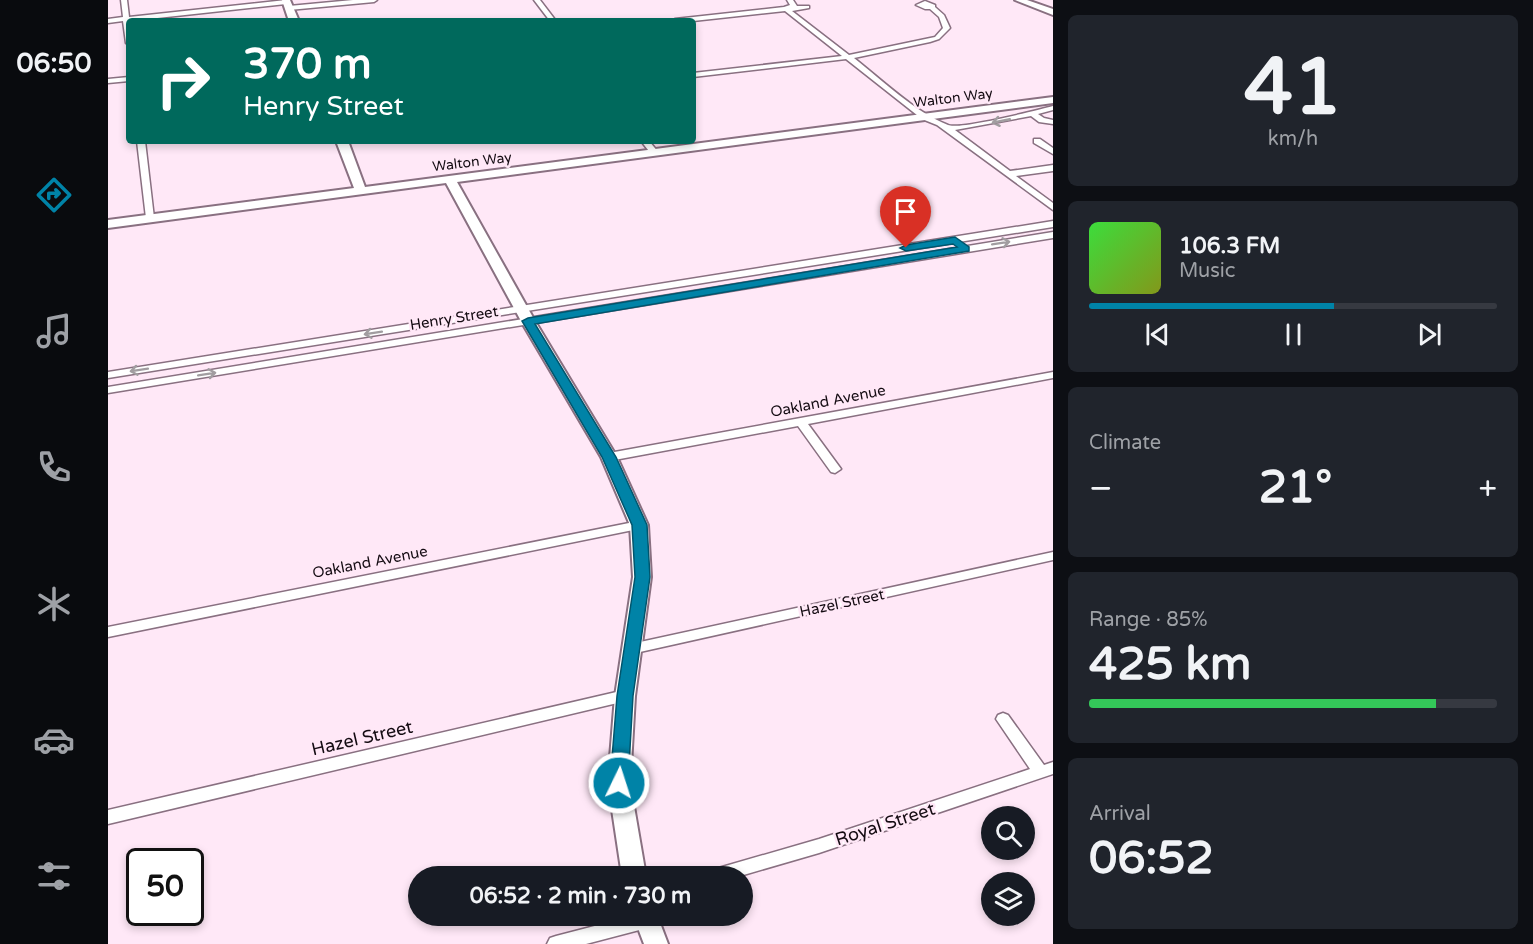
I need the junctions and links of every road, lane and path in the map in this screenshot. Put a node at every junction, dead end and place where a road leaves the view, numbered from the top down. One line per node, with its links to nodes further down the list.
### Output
1 (124, 0): 15 (street)
2 (374, 0): 6 (street)
3 (537, 0): 13 (street)
4 (790, 0): 9 (street)
5 (1019, 0): 10 (main road)
6 (287, 4): 11 (street); 12 (main road)
7 (807, 7): 9 (street)
8 (931, 7): 17 (street)
9 (786, 9): 14 (street); 17 (street)
10 (1053, 12)
11 (146, 18)
12 (293, 18)
13 (551, 18)
14 (696, 19)
15 (126, 20): 16 (street)
16 (108, 21)
17 (848, 57): 18 (street); 24 (street)
18 (696, 75)
19 (126, 79): 20 (street)
20 (108, 81)
21 (1053, 100): 24 (main road, Walton Way)
22 (1053, 108): 23 (street)
23 (1031, 113): 25 (street); 26 (street, one-way to 26)
24 (925, 117): 26 (street); 32 (main road, Walton Way)
25 (1053, 122)
26 (948, 129): 34 (street)
27 (1037, 141): 31 (street)
28 (141, 144): 38 (street)
29 (343, 144): 36 (main road)
30 (648, 144): 32 (street)
31 (1053, 152)
32 (655, 153): 35 (main road, Walton Way)
33 (1053, 168): 34 (street)
34 (1009, 174): 37 (street)
35 (450, 180): 36 (main road, Walton Way); 46 (main road)
36 (361, 191): 38 (main road, Walton Way)
37 (1053, 207)
38 (150, 218): 39 (main road, Walton Way)
39 (108, 224)
40 (1053, 224): 42 (street, Henry Street)
41 (1053, 235): 43 (street, Henry Street, one-way to 41)
42 (955, 240): 43 (street); 44 (street, Henry Street)
43 (965, 249): 45 (street, Henry Street)
44 (747, 274): 45 (street); 46 (street, Henry Street)
45 (754, 283): 46 (street, Henry Street)
46 (525, 316): 47 (street, Henry Street, one-way to 47); 48 (street, Henry Street); 55 (main road)
47 (295, 346): 48 (street); 49 (street, Henry Street)
48 (300, 359): 52 (street, Henry Street, one-way to 48)
49 (173, 365): 50 (street, Henry Street, one-way to 50); 52 (street)
50 (108, 375)
51 (1053, 375): 54 (street, Oakland Avenue)
52 (176, 379): 53 (street, Henry Street)
53 (108, 390)
54 (802, 423): 55 (street, Oakland Avenue); 56 (street)
55 (609, 457): 57 (main road)
56 (835, 469)
57 (639, 525): 59 (street, Oakland Avenue); 60 (main road)
58 (1053, 556): 60 (street, Hazel Street)
59 (108, 632)
60 (631, 649): 61 (main road)
61 (625, 696): 64 (street, Hazel Street); 65 (main road)
62 (1003, 719): 63 (street)
63 (1047, 770): 66 (street, Royal Street)
64 (108, 817)
65 (632, 866)
66 (750, 866)
67 (618, 926): 69 (street)
68 (649, 926): 70 (main road)
69 (556, 944)
70 (656, 944)

